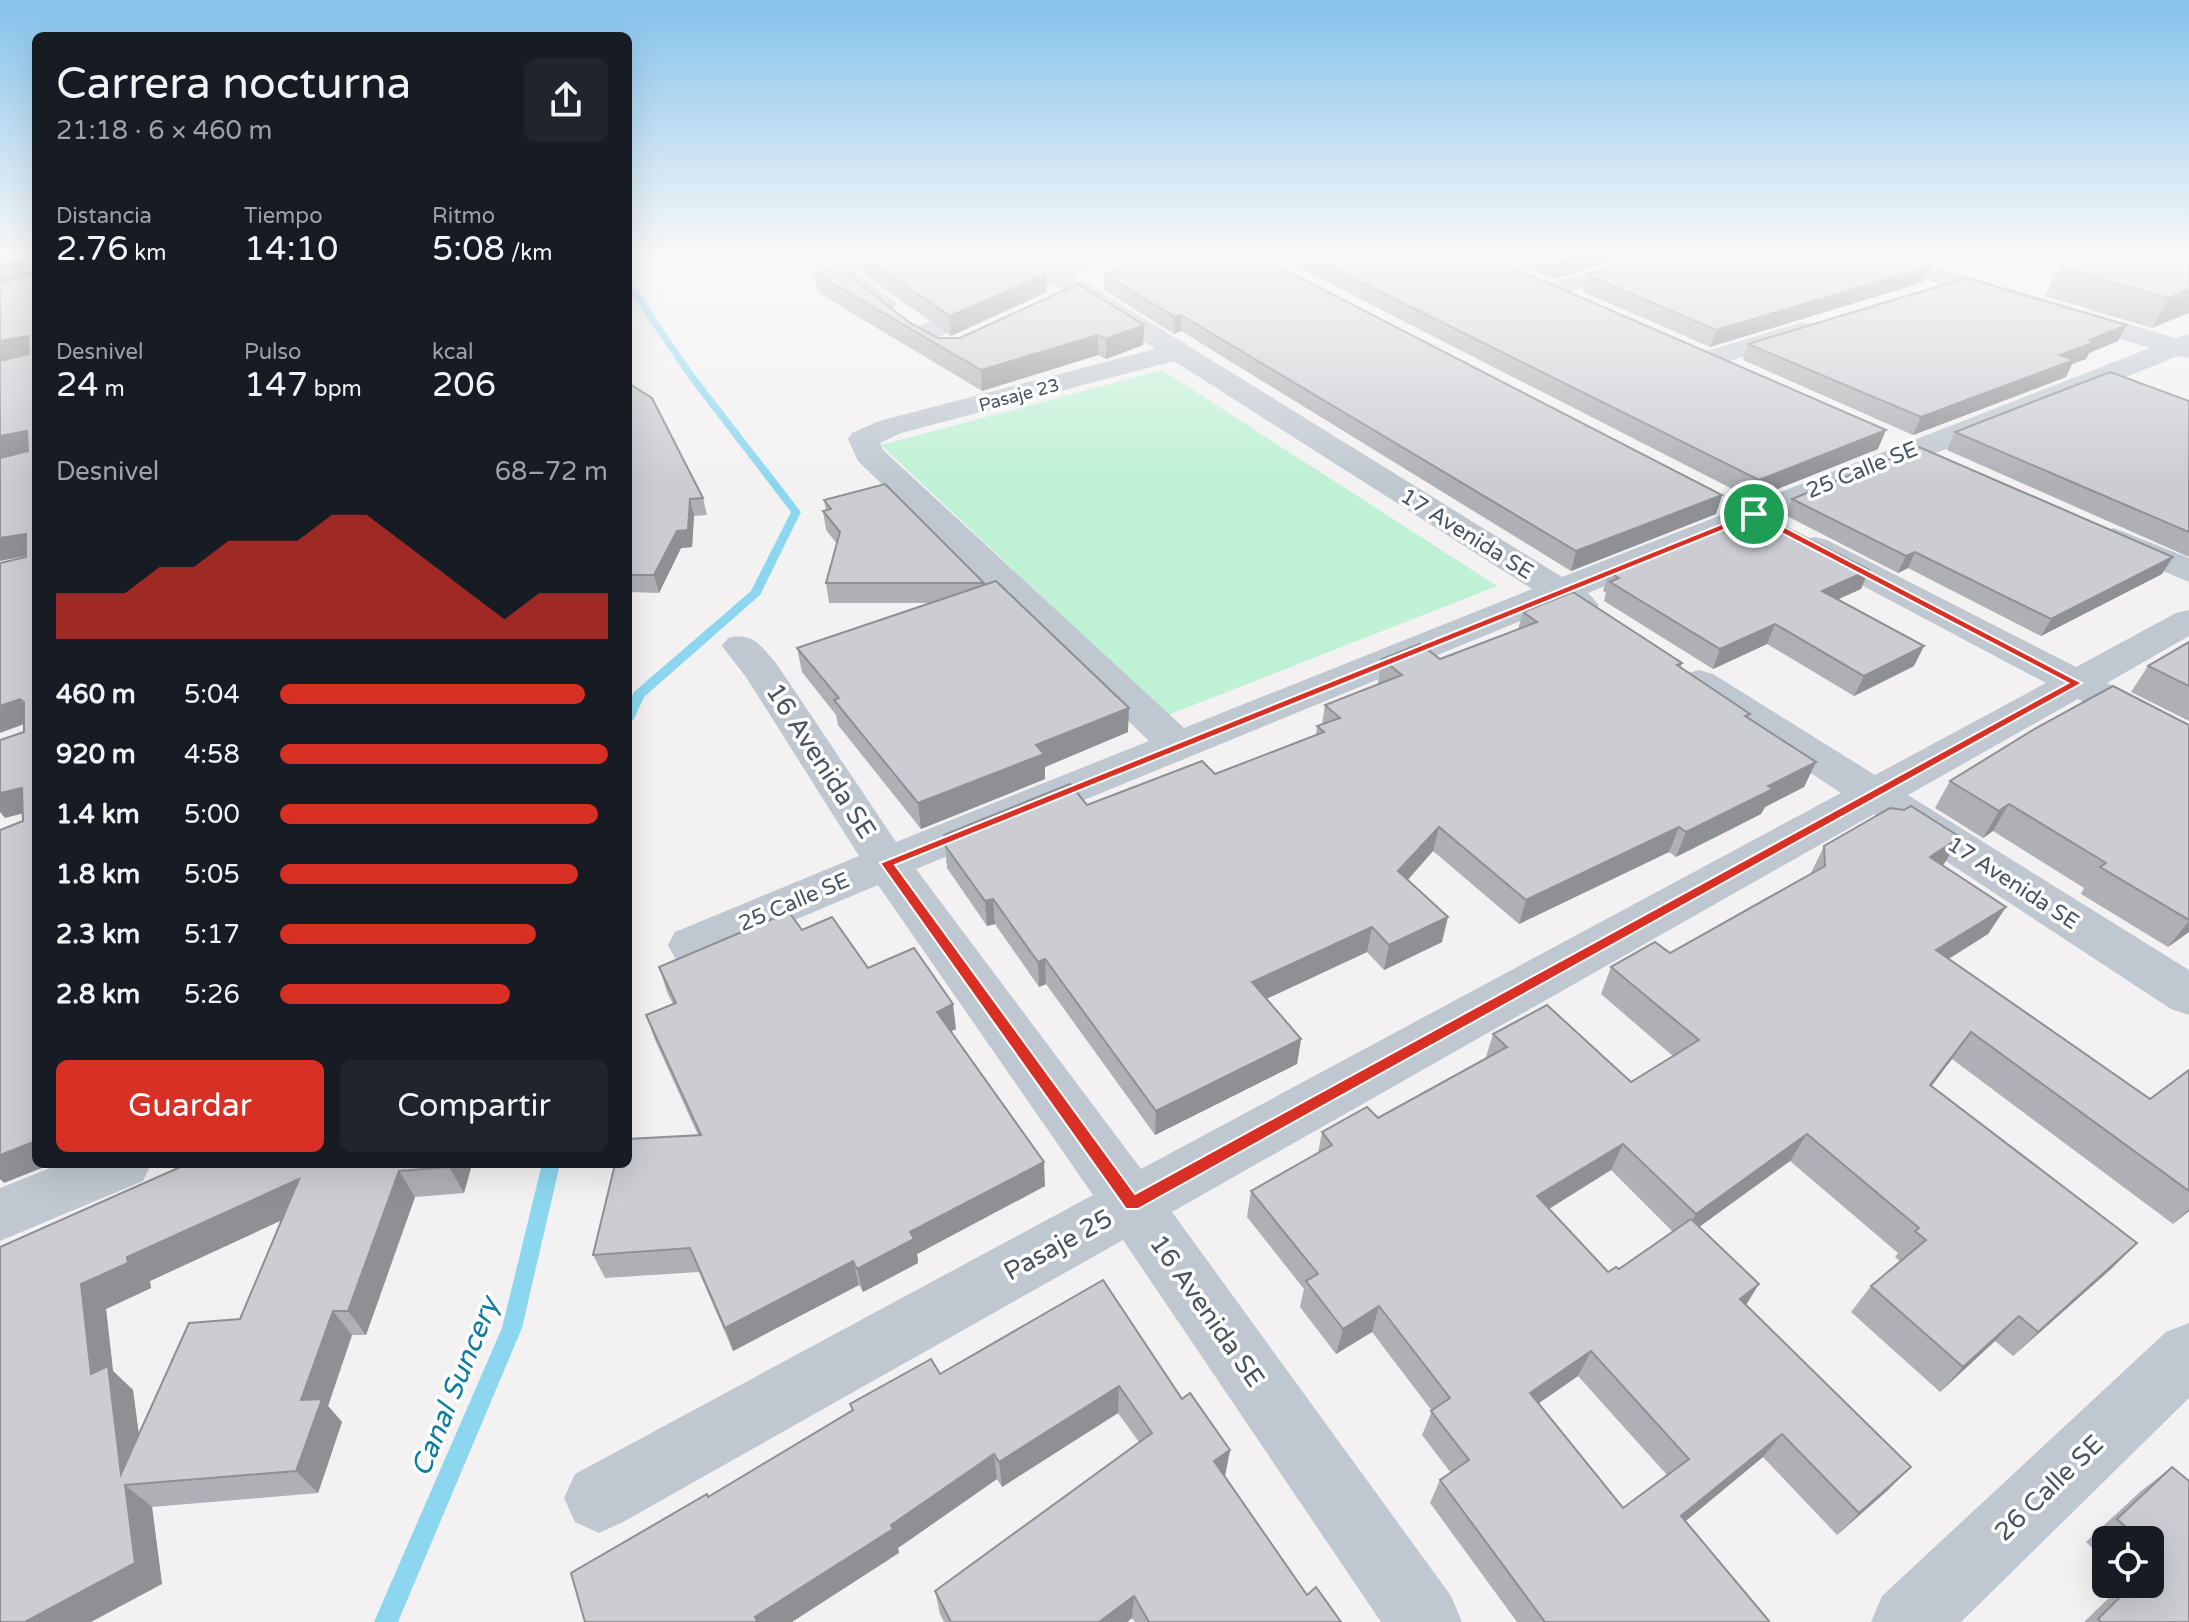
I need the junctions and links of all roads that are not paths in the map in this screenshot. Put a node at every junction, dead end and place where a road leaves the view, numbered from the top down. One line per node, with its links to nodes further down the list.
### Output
1 (920, 332): 2 (street)
2 (974, 332)
3 (1144, 332): 8 (street, 17 Avenida SE)
4 (1798, 332): 9 (street)
5 (2132, 332): 7 (street)
6 (1681, 346): 9 (street)
7 (2185, 347): 12 (street, 25 Calle SE)
8 (1176, 352): 15 (street, 17 Avenida SE); 22 (street, Pasaje 23)
9 (1710, 359): 10 (street)
10 (1754, 378)
11 (1712, 493): 12 (street)
12 (1754, 514): 15 (street, 25 Calle SE); 20 (street)
13 (2087, 526): 14 (street)
14 (2189, 571)
15 (1561, 593): 17 (street, 17 Avenida SE); 22 (street, 25 Calle SE)
16 (2189, 621): 20 (street, Pasaje 25)
17 (1613, 626)
18 (741, 646): 24 (street, 16 Avenida SE)
19 (1666, 660): 23 (street, 17 Avenida SE)
20 (2077, 683): 21 (street); 23 (street, Pasaje 25)
21 (2189, 741)
22 (1180, 747): 24 (street, 25 Calle SE)
23 (1875, 794): 26 (street, 17 Avenida SE); 28 (street, Pasaje 25)
24 (887, 863): 25 (street, 25 Calle SE); 28 (street, 16 Avenida SE)
25 (692, 945)
26 (2189, 995)
27 (113, 1168): 29 (street)
28 (1132, 1204): 31 (street, Pasaje 25); 32 (street, 16 Avenida SE)
29 (0, 1215)
30 (2189, 1354): 33 (street, 26 Calle SE)
31 (599, 1498)
32 (1425, 1622)
33 (1908, 1622)

